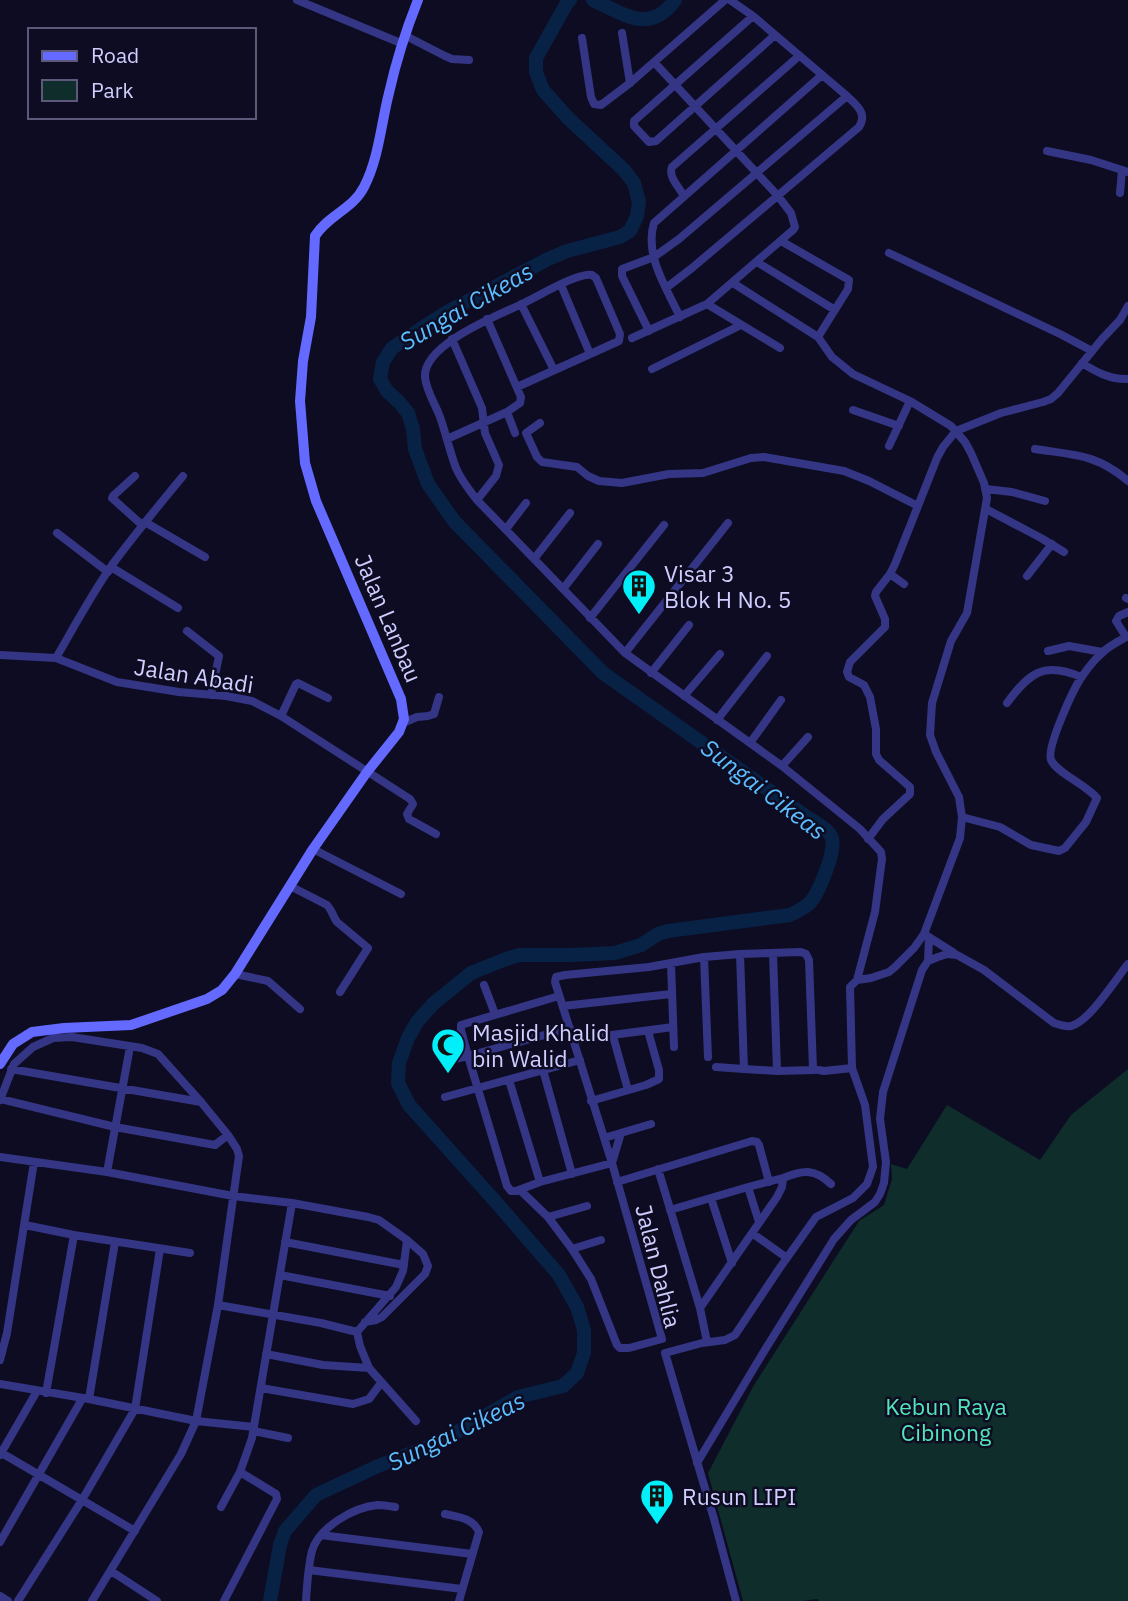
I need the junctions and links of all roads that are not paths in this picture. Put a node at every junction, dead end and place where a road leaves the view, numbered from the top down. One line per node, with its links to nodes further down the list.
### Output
1 (297, 0): 8 (street)
2 (418, 0): 8 (street, Jalan Lanbau)
3 (726, 0): 4 (street); 11 (street)
4 (753, 16): 6 (street); 14 (street)
5 (622, 33): 13 (street)
6 (775, 35): 9 (street); 16 (street)
7 (582, 38): 13 (street)
8 (405, 40): 10 (street); 110 (street, Jalan Lanbau)
9 (799, 56): 12 (street); 17 (street)
10 (469, 61)
11 (654, 62): 13 (street); 14 (street)
12 (822, 75): 15 (street); 18 (street)
13 (630, 83)
14 (674, 85): 16 (street); 16 (street)
15 (847, 96): 21 (street); 24 (street)
16 (694, 107): 17 (street)
17 (716, 128): 18 (street); 23 (street)
18 (736, 149): 21 (street); 23 (street)
19 (1047, 151): 20 (street)
20 (1125, 171): 22 (street)
21 (757, 174): 24 (street); 27 (street)
22 (1120, 193)
23 (684, 196): 27 (street)
24 (778, 196): 25 (street); 31 (street)
25 (781, 241): 28 (street); 35 (street)
26 (889, 253): 44 (street)
27 (654, 257): 31 (street); 39 (street)
28 (757, 261): 29 (street); 35 (street)
29 (733, 283): 33 (street); 40 (street)
30 (561, 285): 32 (street); 45 (street); 45 (street)
31 (666, 288): 36 (street)
32 (521, 304): 37 (street); 48 (street)
33 (707, 304): 36 (street); 38 (street)
34 (1128, 306): 44 (street)
35 (835, 310): 40 (street)
36 (680, 317): 39 (street)
37 (487, 319): 42 (street); 50 (street)
38 (741, 325): 43 (street); 47 (street)
39 (649, 331): 41 (street)
40 (818, 337): 51 (street)
41 (632, 338)
42 (452, 340): 54 (street); 59 (street)
43 (780, 348)
44 (1092, 351): 46 (street)
45 (590, 354): 48 (street)
46 (1082, 363): 49 (street); 57 (street)
47 (652, 369)
48 (554, 370): 50 (street)
49 (1128, 379)
50 (517, 387): 53 (street)
51 (910, 401): 56 (street); 57 (street)
52 (853, 410): 56 (street)
53 (507, 412): 54 (street); 58 (street)
54 (484, 421): 59 (street); 66 (street)
55 (540, 423): 69 (street)
56 (899, 426): 60 (street)
57 (956, 431): 65 (street); 69 (street)
58 (515, 433)
59 (447, 439): 66 (street)
60 (889, 446)
61 (1035, 449): 64 (street)
62 (135, 476): 73 (street)
63 (183, 476): 73 (street)
64 (1128, 481)
65 (986, 489): 67 (street); 70 (street)
66 (477, 500): 75 (street)
67 (1045, 501)
68 (526, 503): 75 (street)
69 (918, 506): 83 (street)
70 (986, 509): 78 (street); 115 (street)
71 (570, 513): 81 (street)
72 (728, 523): 95 (street)
73 (144, 524): 80 (street); 82 (street)
74 (664, 525): 89 (street)
75 (506, 529): 81 (street)
76 (57, 533): 82 (street)
77 (598, 544): 86 (street)
78 (1052, 544): 79 (street); 84 (street)
79 (1063, 552)
80 (205, 557)
81 (534, 559): 86 (street)
82 (109, 569): 87 (street); 99 (street)
83 (890, 574): 85 (street); 117 (street)
84 (1027, 576)
85 (904, 584)
86 (563, 589): 89 (street)
87 (178, 608)
88 (1128, 612): 92 (street)
89 (590, 618): 95 (street)
90 (689, 625): 100 (street)
91 (187, 631): 102 (street)
92 (1127, 637): 94 (street)
93 (1048, 651): 94 (street)
94 (1102, 652): 101 (street)
95 (625, 653): 100 (street)
96 (0, 654): 99 (street, Jalan Abadi)
97 (720, 654): 103 (street)
98 (767, 656): 109 (street)
99 (56, 658): 102 (street, Jalan Abadi)
100 (651, 673): 103 (street)
101 (1081, 677): 107 (street); 115 (street)
102 (211, 695): 108 (street, Jalan Abadi)
103 (684, 696): 109 (street)
104 (439, 697): 110 (street)
105 (328, 698): 108 (street)
106 (781, 700): 112 (street)
107 (1007, 703)
108 (281, 716): 114 (street, Jalan Abadi)
109 (717, 720): 112 (street)
110 (403, 723): 114 (street)
111 (807, 737): 113 (street)
112 (750, 743): 113 (street)
113 (782, 766): 117 (street)
114 (367, 772): 116 (street, Jalan Abadi); 118 (street)
115 (962, 817): 121 (street)
116 (436, 834)
117 (868, 839): 130 (street)
118 (313, 849): 119 (street); 120 (street)
119 (290, 886): 129 (street); 132 (street)
120 (401, 894)
121 (927, 936): 124 (street); 126 (street); 130 (street)
122 (774, 953): 123 (street); 150 (street); 156 (street)
123 (740, 954): 125 (street); 154 (street)
124 (957, 955): 126 (street); 128 (street)
125 (704, 957): 127 (street); 146 (street)
126 (928, 961): 229 (street)
127 (671, 963): 133 (street); 134 (street, Jalan Dahlia)
128 (1128, 964)
129 (235, 974): 136 (street); 149 (street)
130 (857, 980): 152 (street)
131 (484, 985): 137 (street)
132 (340, 992)
133 (671, 994): 135 (street); 138 (street)
134 (559, 996): 135 (street, Jalan Dahlia); 137 (street)
135 (563, 1006): 139 (street, Jalan Dahlia)
136 (300, 1009)
137 (495, 1014): 145 (street)
138 (673, 1027): 140 (street); 144 (street)
139 (570, 1028): 142 (street, Jalan Dahlia); 145 (street)
140 (648, 1031): 141 (street); 160 (street)
141 (613, 1036): 142 (street); 160 (street)
142 (574, 1041): 147 (street, Jalan Dahlia)
143 (130, 1047): 153 (street); 158 (street); 164 (street)
144 (674, 1047)
145 (468, 1056): 148 (street); 159 (street)
146 (708, 1057)
147 (580, 1060): 155 (street); 163 (street, Jalan Dahlia)
148 (446, 1061)
149 (0, 1064)
150 (813, 1066): 152 (street); 156 (street)
151 (716, 1067): 154 (street)
152 (852, 1068): 200 (street)
153 (11, 1069): 158 (street); 162 (street)
154 (744, 1069): 156 (street)
155 (543, 1070): 157 (street); 175 (street)
156 (777, 1071)
157 (509, 1080): 159 (street); 177 (street)
158 (122, 1089): 164 (street); 166 (street)
159 (478, 1089): 161 (street); 182 (street, Jalan Dahlia)
160 (628, 1090): 163 (street)
161 (445, 1097)
162 (0, 1100): 166 (street)
163 (591, 1101): 169 (street, Jalan Dahlia)
164 (201, 1102): 168 (street)
165 (651, 1124): 167 (street)
166 (116, 1127): 168 (street); 174 (street)
167 (621, 1133): 169 (street); 172 (street)
168 (228, 1135): 183 (street)
169 (604, 1138): 172 (street, Jalan Dahlia)
170 (0, 1157): 171 (street)
171 (34, 1163): 174 (street); 190 (street)
172 (612, 1163): 175 (street); 178 (street, Jalan Dahlia)
173 (658, 1169): 178 (street); 179 (street); 187 (street)
174 (107, 1172): 183 (street)
175 (572, 1174): 177 (street)
176 (783, 1178): 179 (street); 180 (street); 189 (street)
177 (540, 1182): 182 (street)
178 (617, 1182): 211 (street, Jalan Dahlia)
179 (769, 1182): 181 (street)
180 (831, 1184)
181 (748, 1187): 184 (street); 189 (street)
182 (520, 1190): 188 (street, Jalan Dahlia)
183 (233, 1196): 185 (street); 205 (street)
184 (710, 1198): 187 (street); 201 (street)
185 (292, 1203): 193 (street); 196 (street)
186 (587, 1206): 188 (street)
187 (670, 1210): 206 (street)
188 (548, 1217): 198 (street, Jalan Dahlia)
189 (759, 1222): 191 (street)
190 (25, 1225): 192 (street); 209 (street)
191 (752, 1233): 200 (street); 201 (street)
192 (74, 1235): 195 (street); 221 (street)
193 (407, 1240): 202 (street); 208 (street)
194 (601, 1241): 198 (street)
195 (115, 1242): 197 (street); 222 (street)
196 (285, 1242): 202 (street); 203 (street)
197 (160, 1249): 199 (street); 223 (street)
198 (572, 1249): 211 (street, Jalan Dahlia)
199 (190, 1253)
200 (788, 1258): 212 (street)
201 (732, 1264): 206 (street)
202 (404, 1265): 204 (street)
203 (280, 1275): 204 (street); 207 (street)
204 (390, 1296): 208 (street)
205 (218, 1305): 207 (street); 224 (street)
206 (699, 1308): 212 (street)
207 (274, 1316): 210 (street); 214 (street)
208 (365, 1322): 210 (street)
209 (3, 1332): 215 (street)
210 (357, 1332): 216 (street)
211 (662, 1339): 213 (street)
212 (707, 1342): 213 (street)
213 (665, 1353): 229 (street)
214 (266, 1354): 216 (street); 219 (street)
215 (0, 1360)
216 (369, 1368): 217 (street)
217 (382, 1383): 219 (street); 225 (street)
218 (0, 1384): 220 (street)
219 (261, 1388): 226 (street)
220 (37, 1391): 221 (street); 228 (street)
221 (47, 1393): 222 (street)
222 (85, 1399): 223 (street); 231 (street)
223 (135, 1409): 224 (street); 232 (street)
224 (197, 1421): 226 (street); 236 (street)
225 (416, 1421)
226 (253, 1429): 227 (street); 230 (street)
227 (288, 1438)
228 (1, 1454): 231 (street)
229 (698, 1463): 251 (street)
230 (240, 1472): 233 (street); 248 (street)
231 (38, 1475): 232 (street); 238 (street)
232 (82, 1500): 236 (street); 245 (street)
233 (221, 1507)
234 (395, 1507): 237 (street)
235 (445, 1514): 239 (street)
236 (135, 1531): 241 (street)
237 (321, 1535): 239 (street); 240 (street)
238 (0, 1542)
239 (472, 1554): 242 (street)
240 (309, 1570): 242 (street); 249 (street)
241 (111, 1571): 246 (street); 247 (street)
242 (462, 1589): 250 (street)
243 (0, 1596): 244 (street)
244 (8, 1601)
245 (18, 1601)
246 (92, 1601)
247 (156, 1601)
248 (224, 1601)
249 (306, 1601)
250 (459, 1601)
251 (736, 1601)

